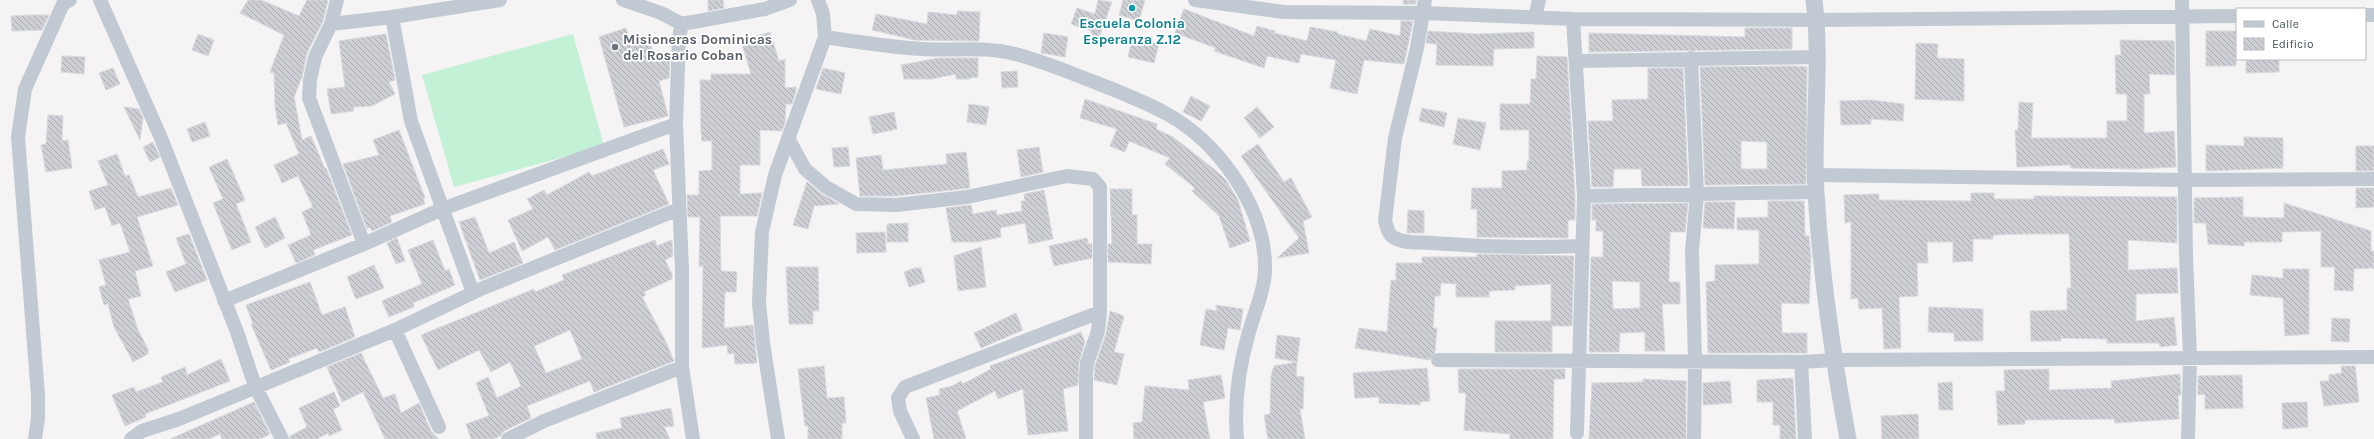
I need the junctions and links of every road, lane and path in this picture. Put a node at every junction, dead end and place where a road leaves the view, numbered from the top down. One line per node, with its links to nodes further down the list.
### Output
1 (70, 0): 53 (street)
2 (100, 0): 39 (street)
3 (337, 0): 20 (street)
4 (500, 0): 16 (street)
5 (623, 0): 21 (street)
6 (790, 0): 21 (street)
7 (818, 0): 22 (street)
8 (1195, 0): 12 (street)
9 (1539, 0): 17 (street)
10 (1814, 0): 19 (street)
11 (2182, 0): 14 (street)
12 (1285, 6): 13 (street)
13 (1425, 6): 17 (street); 37 (street)
14 (2182, 16): 15 (street); 19 (street); 30 (street)
15 (2236, 16)
16 (392, 17): 20 (street); 34 (street)
17 (1535, 18): 18 (street)
18 (1573, 19): 19 (street); 25 (street)
19 (1816, 20): 23 (street)
20 (331, 24): 36 (street)
21 (682, 24): 26 (street)
22 (825, 37): 27 (street); 61 (street)
23 (1817, 57): 24 (street); 28 (street)
24 (1691, 58): 25 (street); 32 (street)
25 (1577, 61): 33 (street)
26 (676, 124): 34 (street); 35 (street)
27 (788, 138): 40 (street); 58 (street)
28 (1816, 175): 30 (street); 31 (street)
29 (2374, 178): 30 (street)
30 (2186, 180): 43 (street)
31 (1816, 192): 32 (street); 46 (street)
32 (1697, 194): 33 (street); 47 (street)
33 (1584, 196): 37 (street)
34 (442, 209): 36 (street); 38 (street)
35 (679, 209): 38 (street); 49 (street)
36 (364, 244): 39 (street)
37 (1581, 246): 44 (street)
38 (473, 293): 41 (street)
39 (224, 301): 50 (street)
40 (1100, 312): 59 (street); 60 (street)
41 (395, 330): 50 (street); 51 (street)
42 (2374, 357): 43 (street)
43 (2190, 358): 46 (street); 65 (street)
44 (1579, 359): 45 (street); 47 (street); 52 (street)
45 (1438, 360)
46 (1834, 360): 48 (street); 64 (street)
47 (1695, 361): 48 (street); 62 (street)
48 (1800, 362): 63 (street)
49 (682, 367): 56 (street); 57 (street)
50 (254, 386): 54 (street); 55 (street)
51 (439, 427)
52 (1577, 433)
53 (35, 439)
54 (131, 439)
55 (282, 439)
56 (508, 439)
57 (693, 439)
58 (778, 439)
59 (913, 439)
60 (1086, 439)
61 (1237, 439)
62 (1694, 439)
63 (1805, 439)
64 (1848, 439)
65 (2188, 439)

